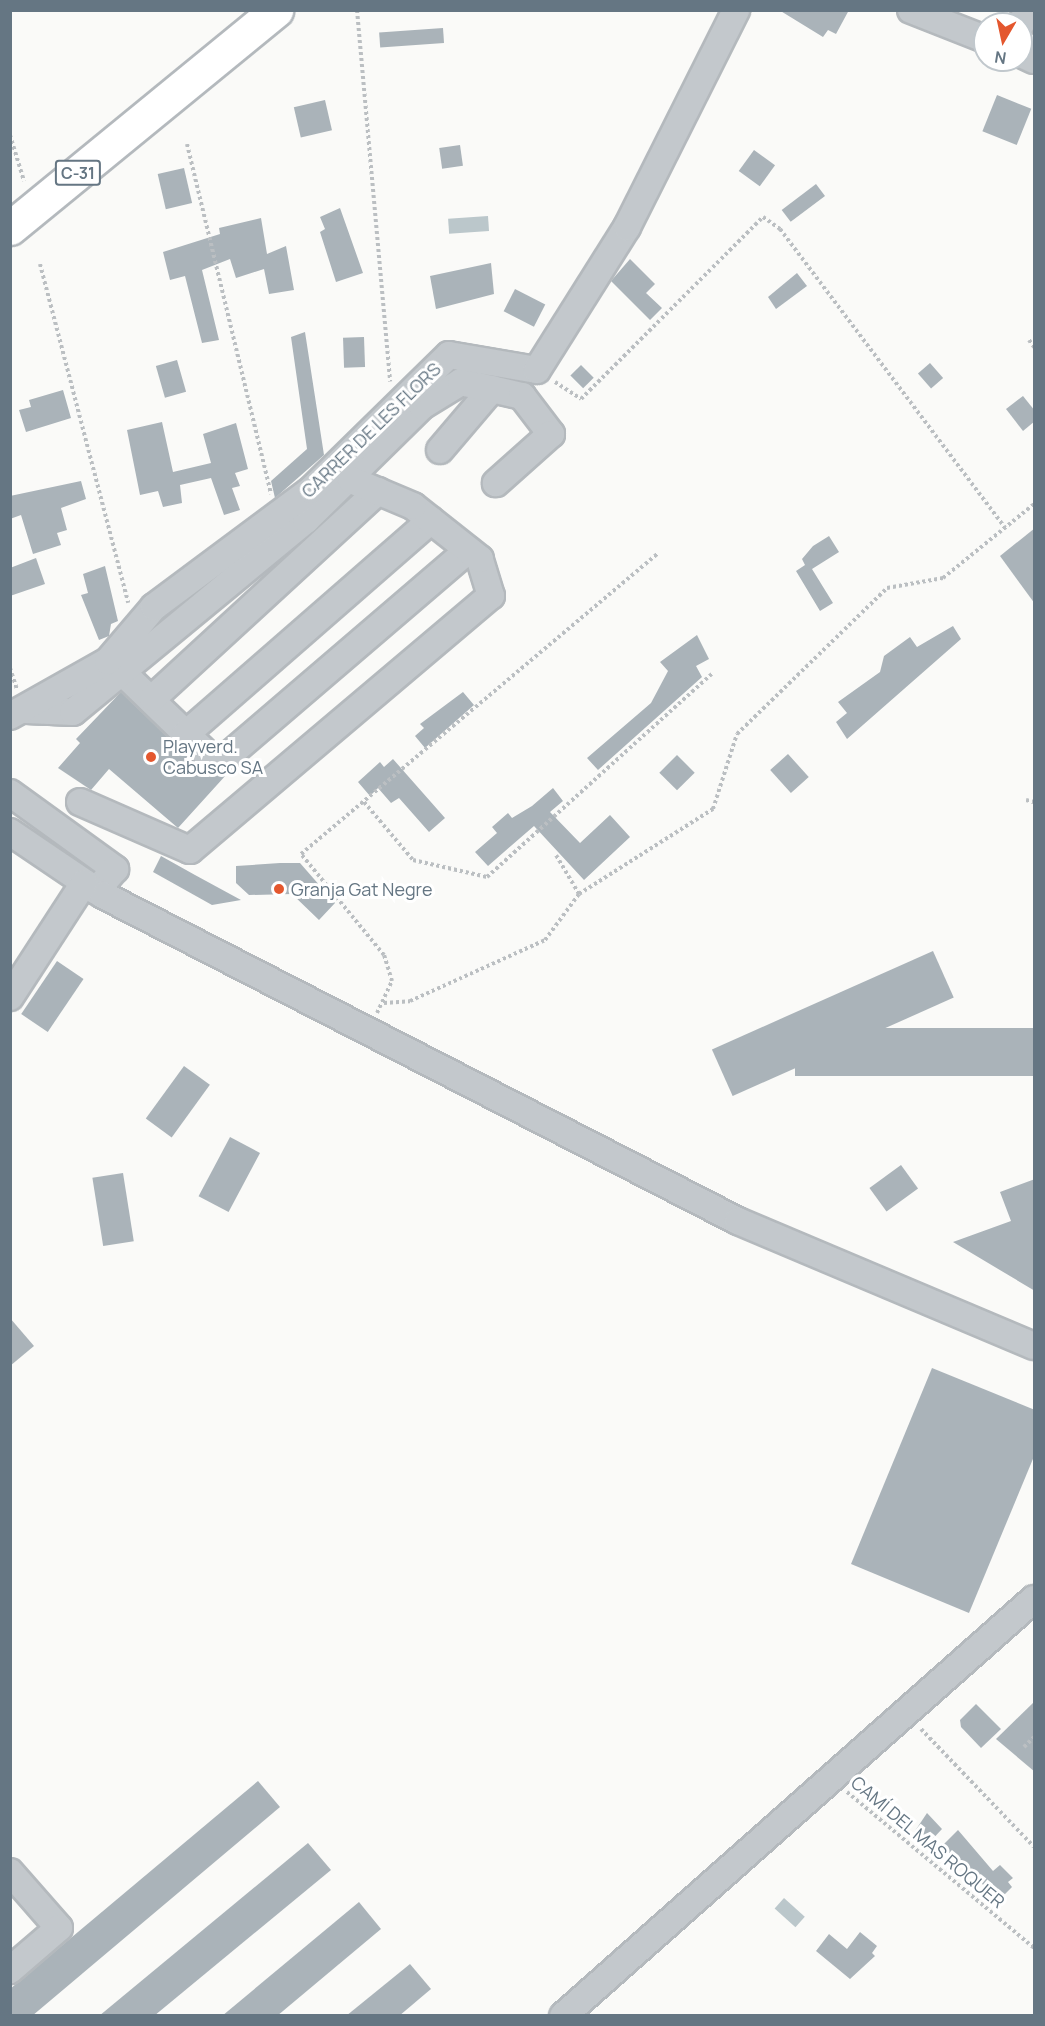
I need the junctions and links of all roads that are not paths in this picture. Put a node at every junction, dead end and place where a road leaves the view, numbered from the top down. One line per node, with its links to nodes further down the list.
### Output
1 (276, 10): 5 (highway, C-31)
2 (736, 10): 18 (street, CARRER DE LES FLORS)
3 (911, 10): 4 (street)
4 (973, 34)
5 (145, 118): 6 (highway); 7 (highway, C-31); 8 (highway)
6 (17, 192)
7 (10, 228)
8 (10, 246)
9 (492, 389): 10 (street); 11 (street); 12 (street)
10 (440, 450)
11 (351, 480): 13 (street); 16 (street)
12 (496, 483)
13 (378, 491): 14 (street); 17 (street)
14 (430, 520): 15 (street); 19 (street)
15 (468, 550): 19 (street); 21 (street)
16 (123, 673): 17 (street); 18 (street)
17 (153, 698): 19 (street)
18 (17, 713)
19 (186, 734)
20 (10, 793): 23 (street)
21 (80, 802)
22 (10, 832): 23 (street)
23 (90, 887): 24 (street); 25 (street)
24 (10, 997)
25 (1035, 1346)
26 (1035, 1599): 29 (street)
27 (10, 1872): 28 (street)
28 (10, 1970)
29 (563, 2016)

